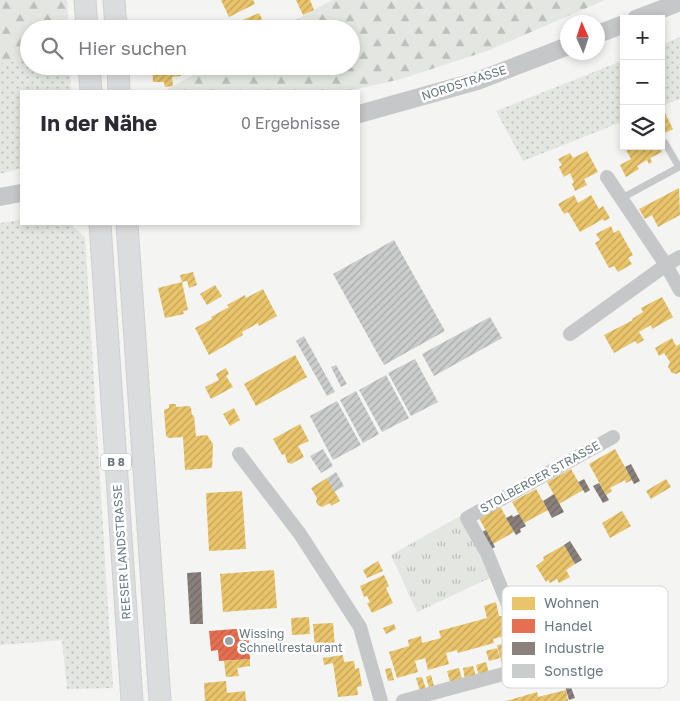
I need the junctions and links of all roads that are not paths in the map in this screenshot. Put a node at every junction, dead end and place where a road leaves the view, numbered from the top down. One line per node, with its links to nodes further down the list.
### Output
1 (85, 0): 5 (main road)
2 (114, 0): 6 (main road)
3 (680, 2): 4 (street)
4 (646, 15)
5 (86, 20)
6 (115, 20)
7 (620, 26): 8 (street)
8 (605, 31)
9 (560, 49): 14 (street, NORDSTRASSE)
10 (90, 75): 12 (main road)
11 (118, 75): 13 (main road)
12 (91, 90)
13 (119, 90)
14 (360, 114)
15 (665, 143): 19 (lane)
16 (607, 177): 19 (street)
17 (20, 193): 18 (street)
18 (0, 197)
19 (622, 198): 23 (street)
20 (100, 225): 30 (main road, REESER LANDSTRASSE / B 8)
21 (127, 225): 31 (main road, B 8)
22 (680, 257): 23 (street)
23 (666, 265): 24 (street); 25 (street)
24 (680, 290)
25 (570, 334)
26 (613, 437): 28 (street, STOLBERGER STRASSE)
27 (239, 454): 32 (street)
28 (502, 590)
29 (502, 674): 33 (street, STOLBERGER STRASSE)
30 (132, 701)
31 (160, 701)
32 (381, 701)
33 (402, 701)

